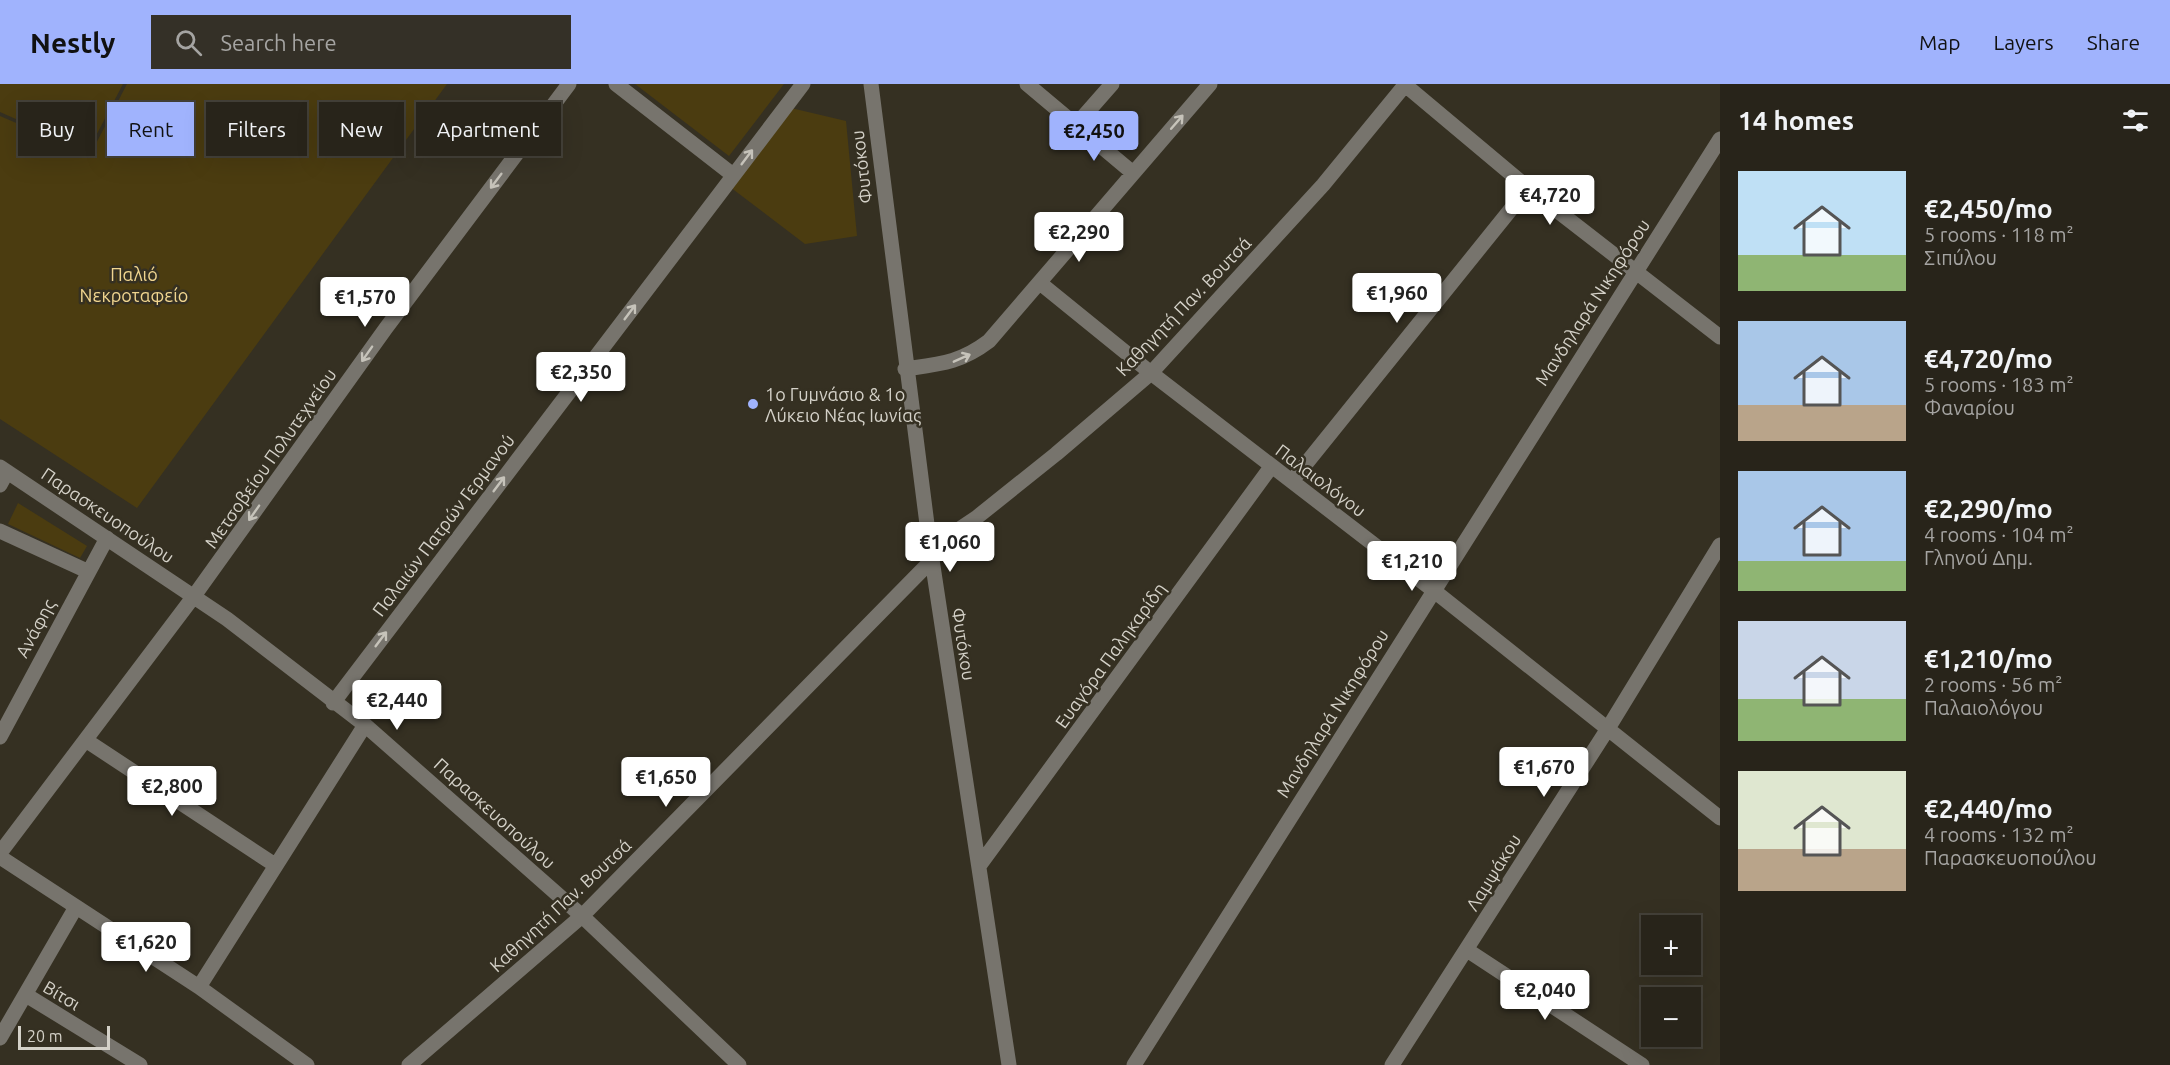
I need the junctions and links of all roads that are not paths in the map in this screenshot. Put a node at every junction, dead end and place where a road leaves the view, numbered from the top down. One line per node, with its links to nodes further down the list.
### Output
1 (569, 84): 29 (street, Μετσοβείου Πολυτεχνείου, one-way to 29)
2 (616, 84): 12 (street)
3 (803, 84): 12 (street, Παλαιών Πατρών Γερμανού, one-way to 3)
4 (871, 84): 17 (street, Φυτόκου)
5 (1027, 84): 9 (street)
6 (1112, 84): 9 (street)
7 (1210, 84): 11 (street, one-way to 7)
8 (1405, 84): 13 (street); 18 (street, Καθηγητή Παν. Βουτσά)
9 (1076, 125): 11 (street)
10 (1720, 139): 14 (street, Μανδηλαρά Νικηφόρου)
11 (1133, 173): 15 (street)
12 (733, 175): 30 (street, Παλαιών Πατρών Γερμανού, one-way to 12)
13 (1528, 188): 14 (street); 21 (street)
14 (1634, 271): 16 (street); 28 (street, Μανδηλαρά Νικηφόρου)
15 (1040, 283): 17 (street, one-way to 15); 18 (street, Παλαιολόγου)
16 (1720, 337)
17 (905, 369): 24 (street, Φυτόκου)
18 (1151, 373): 19 (street, Παλαιολόγου); 24 (street, Καθηγητή Παν. Βουτσά)
19 (1271, 467): 21 (street, Παλαιολόγου); 38 (street, Ευαγόρα Παληκαρίδη)
20 (2, 475): 23 (street, Παρασκευοπούλου)
21 (1292, 481): 28 (street, Παλαιολόγου)
22 (0, 531): 27 (street)
23 (107, 538): 27 (street, Ανάφης); 29 (street, Παρασκευοπούλου)
24 (929, 540): 26 (street, Φυτόκου)
25 (1720, 546): 32 (street, Λαμψάκου)
26 (932, 560): 38 (street, Φυτόκου); 40 (street, Καθηγητή Παν. Βουτσά)
27 (87, 571): 33 (street, Ανάφης)
28 (1433, 590): 32 (street, Παλαιολόγου); 50 (street, Μανδηλαρά Νικηφόρου)
29 (195, 596): 30 (street, Παρασκευοπούλου); 34 (street, Μετσοβείου Πολυτεχνείου)
30 (333, 703): 31 (street, Παρασκευοπούλου)
31 (365, 725): 37 (street); 40 (street, Παρασκευοπούλου)
32 (1607, 730): 35 (street, Παλαιολόγου); 41 (street, Λαμψάκου)
33 (0, 738)
34 (87, 741): 36 (street, Μετσοβείου Πολυτεχνείου); 37 (street)
35 (1720, 818)
36 (0, 855): 39 (street)
37 (275, 865): 42 (street)
38 (979, 866): 49 (street, Φυτόκου)
39 (76, 907): 42 (street); 43 (street)
40 (582, 916): 47 (street, Καθηγητή Παν. Βουτσά); 48 (street, Παρασκευοπούλου)
41 (1467, 950): 51 (street, Λαμψάκου); 52 (street)
42 (199, 987): 45 (street)
43 (26, 995): 44 (street); 46 (street, Βίτσι)
44 (0, 1038)
45 (302, 1064)
46 (140, 1065)
47 (409, 1065)
48 (739, 1065)
49 (1010, 1065)
50 (1134, 1065)
51 (1392, 1065)
52 (1642, 1065)

